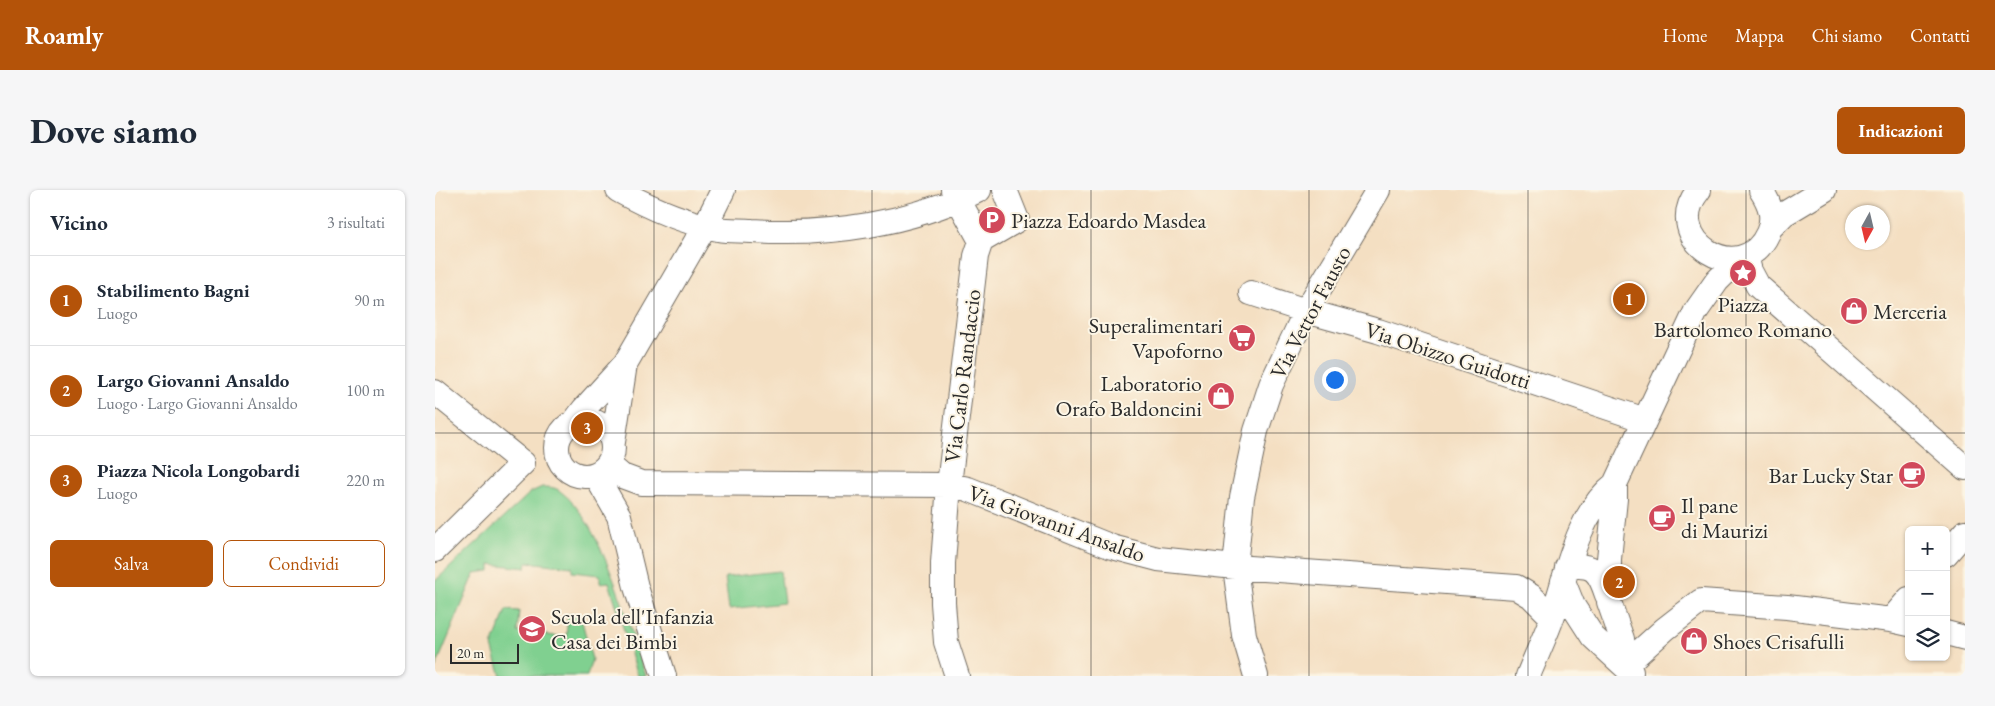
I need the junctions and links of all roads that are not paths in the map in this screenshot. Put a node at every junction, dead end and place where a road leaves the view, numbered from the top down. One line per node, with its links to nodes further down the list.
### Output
1 (618, 190): 9 (street)
2 (723, 190): 9 (street)
3 (1005, 190): 11 (street)
4 (1378, 190): 15 (street, Via Vettor Fausto)
5 (1699, 190): 12 (street)
6 (1824, 190): 10 (street)
7 (963, 193): 9 (street); 11 (street)
8 (1764, 193): 10 (street)
9 (705, 226): 17 (street)
10 (1770, 228): 13 (street)
11 (981, 241): 26 (street, Via Carlo Randaccio)
12 (1702, 248): 13 (street); 16 (street)
13 (1743, 257): 16 (street); 24 (street)
14 (1251, 293): 15 (street, Via Obizzo Guidotti)
15 (1306, 311): 19 (street, Via Obizzo Guidotti); 30 (street, Via Vettor Fausto)
16 (1692, 320): 19 (street)
17 (625, 364): 20 (street); 22 (street)
18 (435, 392): 23 (street)
19 (1645, 420): 25 (street)
20 (575, 421): 21 (street); 22 (street)
21 (558, 457): 22 (street); 23 (street)
22 (606, 460): 26 (street, Via Giovanni Ansaldo); 39 (street)
23 (523, 464): 29 (street)
24 (1965, 468)
25 (1615, 484): 31 (street); 32 (street)
26 (949, 485): 30 (street, Via Giovanni Ansaldo); 40 (street, Via Carlo Randaccio)
27 (1965, 532): 28 (street)
28 (1950, 549)
29 (435, 550)
30 (1235, 567): 34 (street, Via Giovanni Ansaldo); 41 (street, Via Vettor Fausto)
31 (1565, 574): 32 (street); 34 (street); 38 (street)
32 (1609, 602): 38 (street)
33 (1905, 609): 35 (street)
34 (1552, 617): 42 (street)
35 (1900, 622): 38 (street)
36 (1950, 634): 37 (street)
37 (1965, 638)
38 (1629, 671)
39 (664, 676)
40 (957, 676)
41 (1256, 676)
42 (1528, 676)

